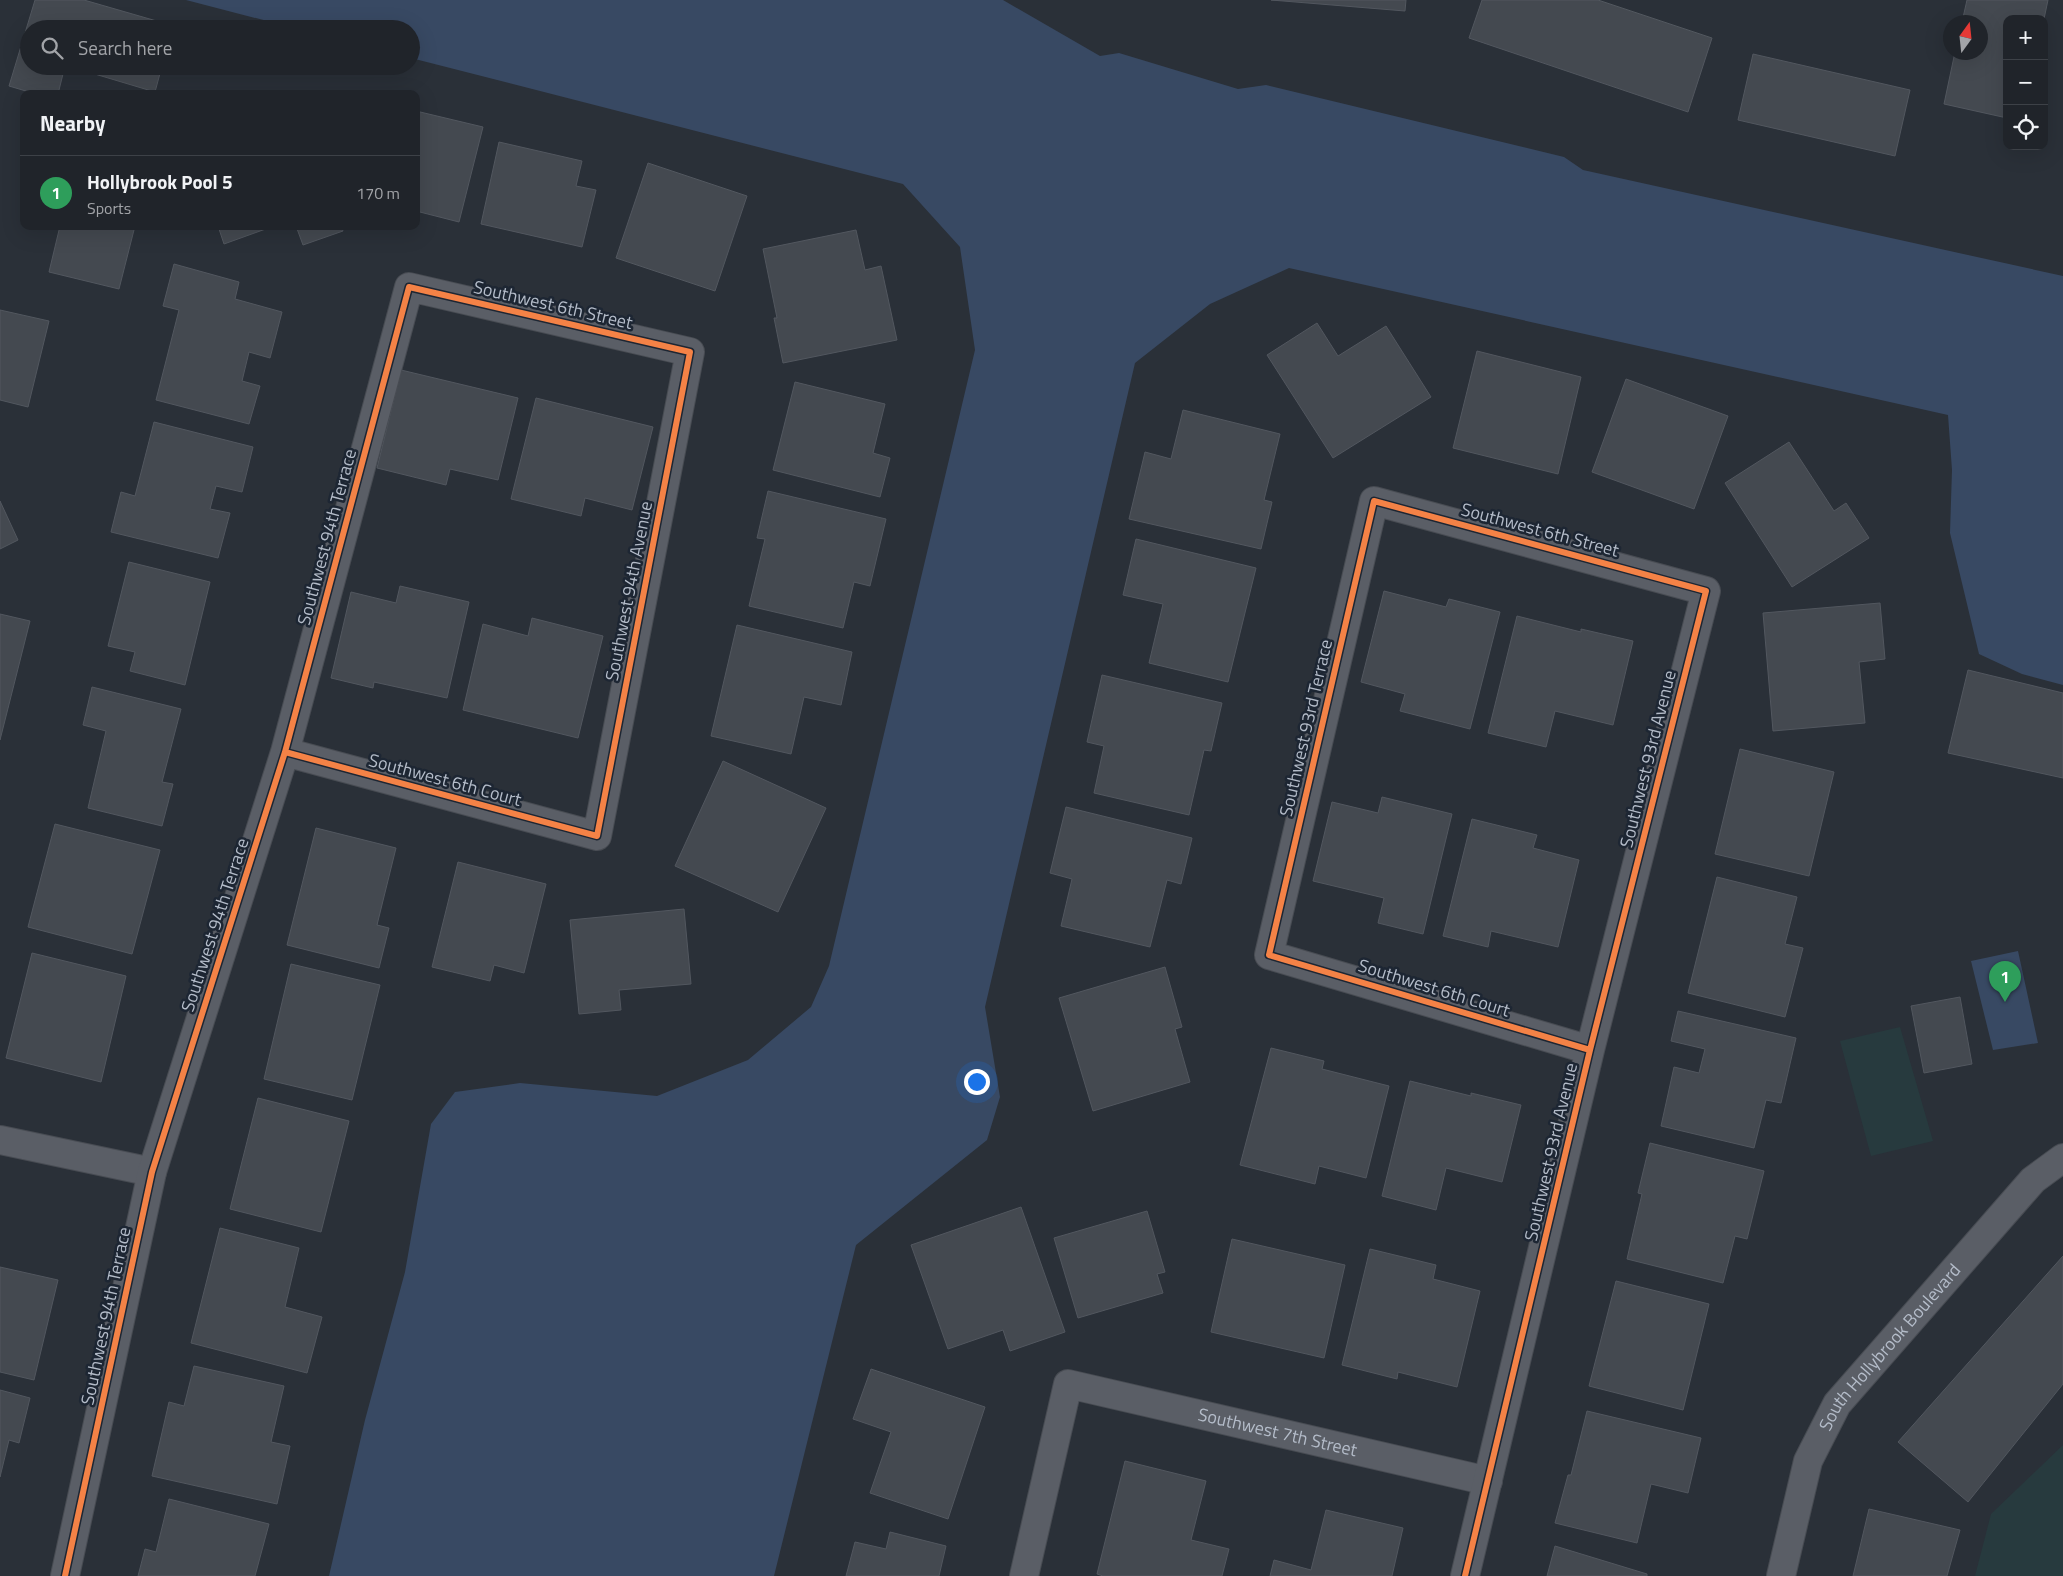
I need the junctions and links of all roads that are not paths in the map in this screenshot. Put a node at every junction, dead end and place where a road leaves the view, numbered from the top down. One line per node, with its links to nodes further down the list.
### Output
1 (409, 287): 2 (street, Southwest 6th Street); 5 (street, Southwest 94th Terrace)
2 (690, 352): 6 (street, Southwest 94th Avenue)
3 (1372, 509): 4 (street, Southwest 6th Street); 7 (street, Southwest 93rd Terrace)
4 (1706, 591): 8 (street, Southwest 93rd Avenue)
5 (285, 752): 6 (street, Southwest 6th Court); 11 (street, Southwest 94th Terrace)
6 (597, 836)
7 (1269, 954): 8 (street, Southwest 6th Court)
8 (1590, 1050): 12 (street, Southwest 93rd Avenue)
9 (0, 1140): 11 (street)
10 (2063, 1158): 16 (street, South Hollybrook Boulevard)
11 (152, 1172): 13 (street, Southwest 94th Terrace)
12 (1488, 1481): 14 (street, Southwest 7th Street); 15 (street, Southwest 93rd Avenue)
13 (65, 1576)
14 (1024, 1576)
15 (1464, 1576)
16 (1781, 1576)

